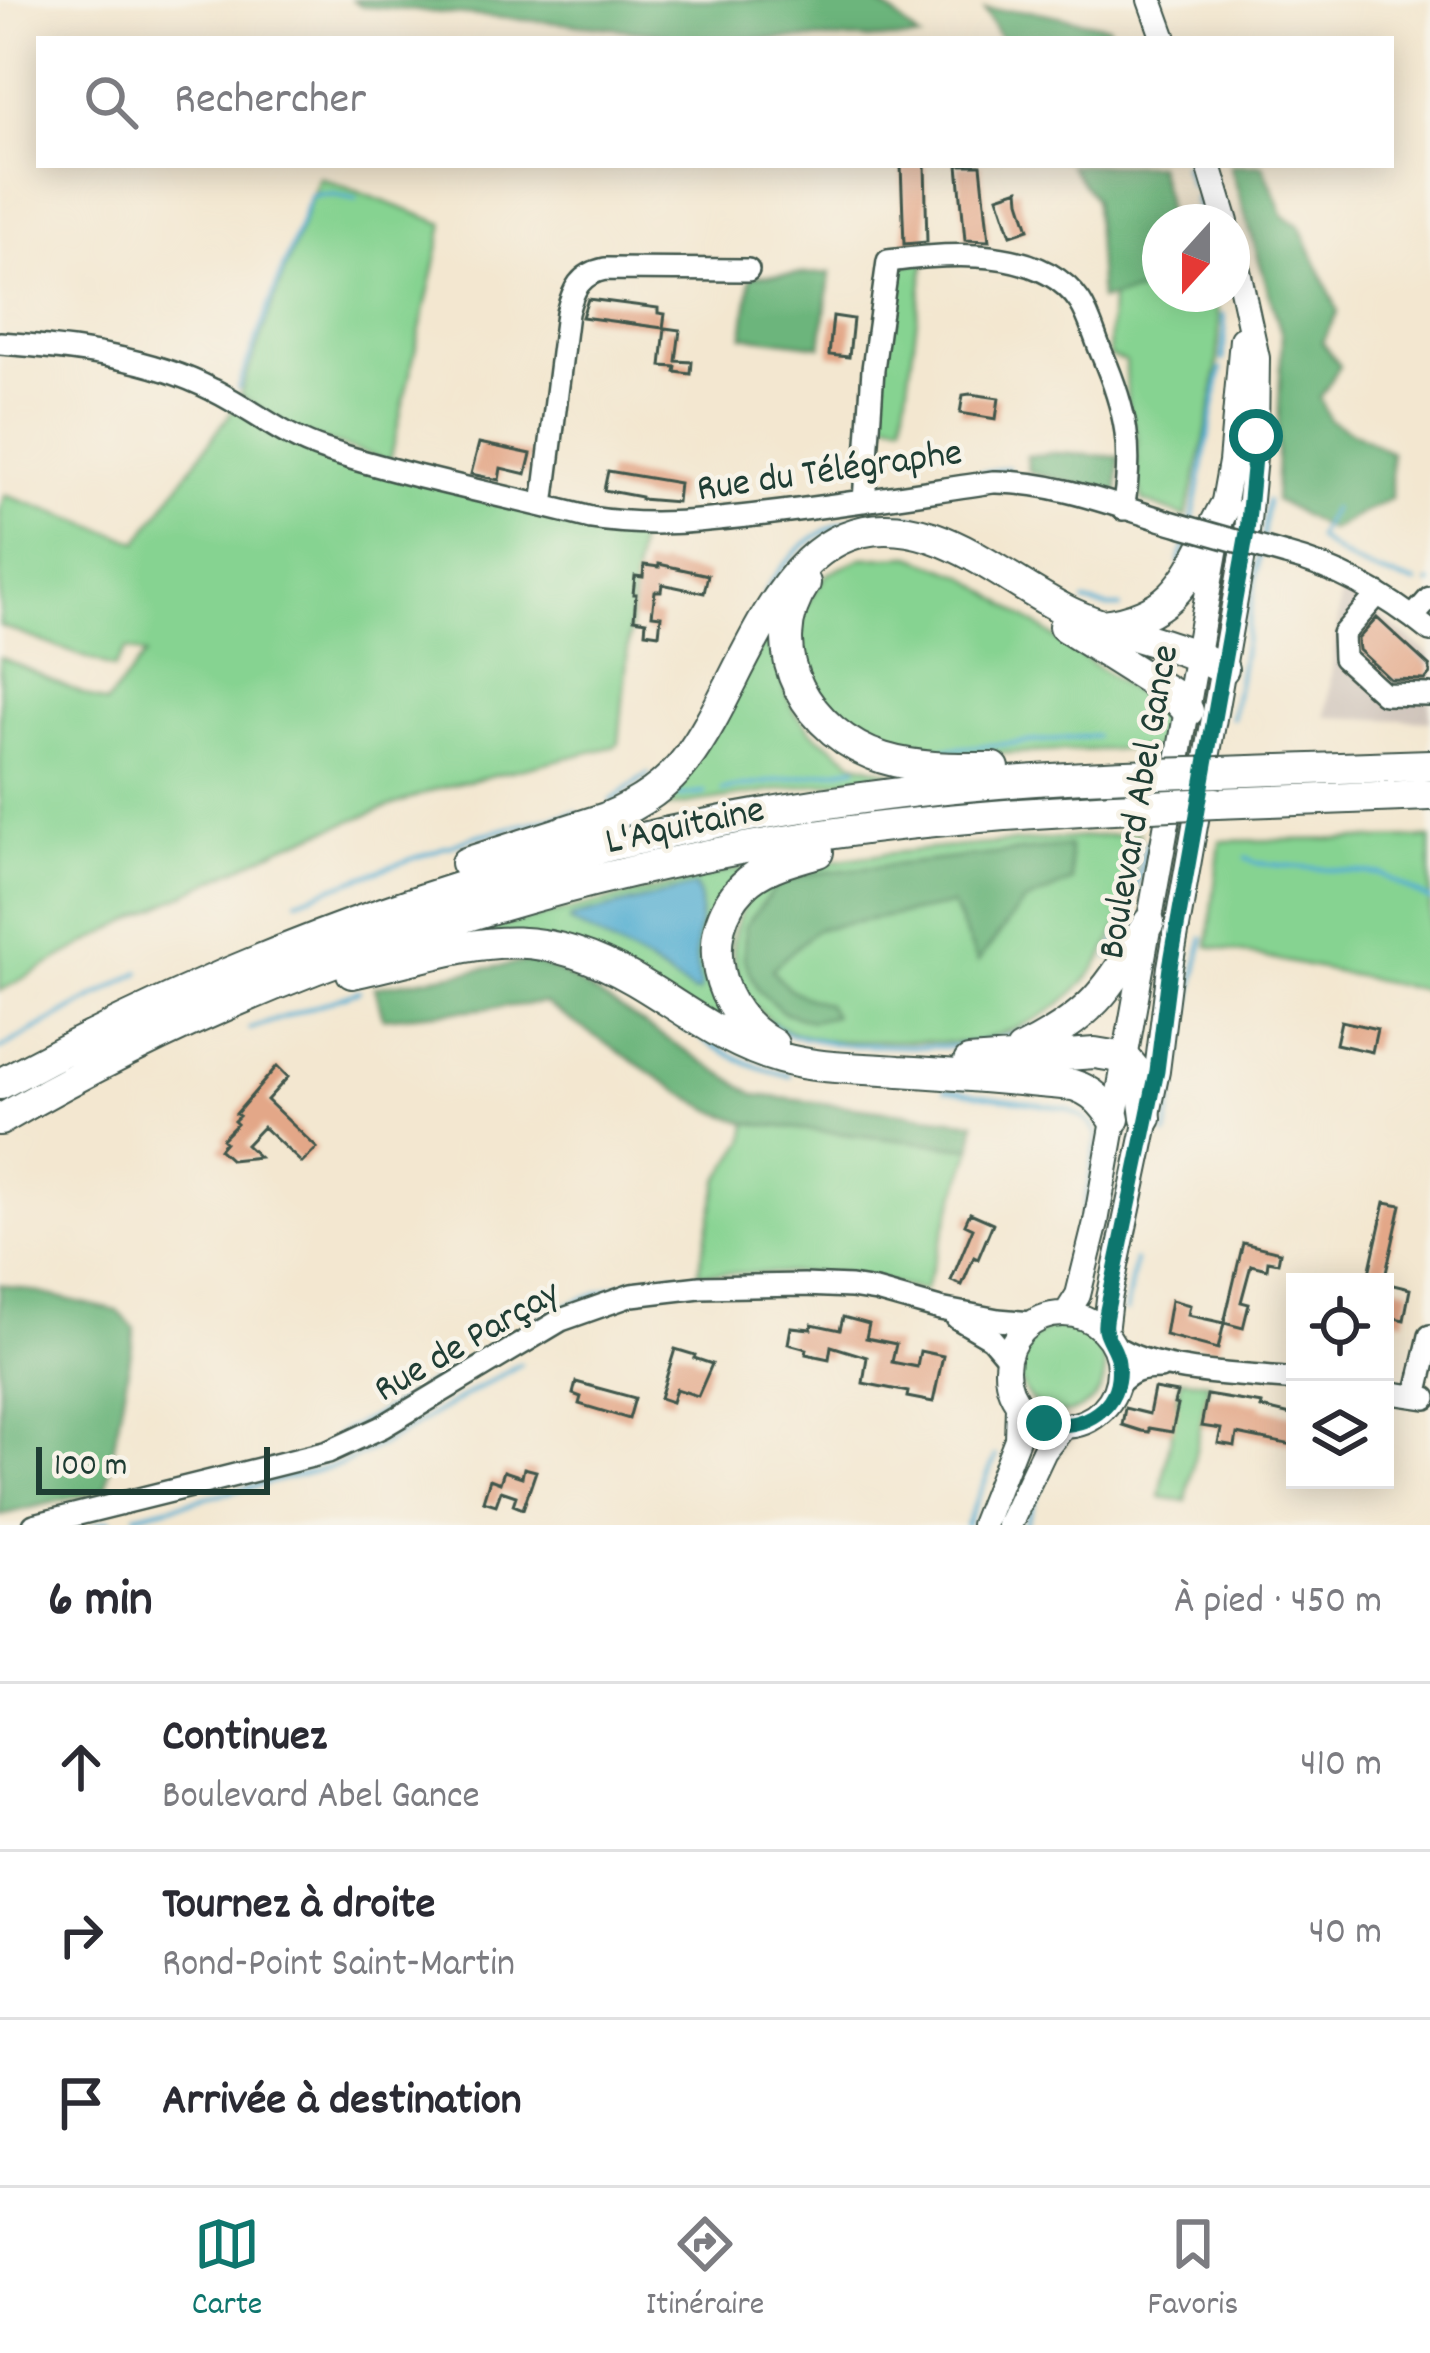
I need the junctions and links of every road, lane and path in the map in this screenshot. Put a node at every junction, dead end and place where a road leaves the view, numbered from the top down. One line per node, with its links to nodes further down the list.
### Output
1 (1150, 0): 2 (main road)
2 (1163, 36)
3 (1210, 168): 4 (main road)
4 (1221, 204)
5 (748, 270): 10 (street)
6 (1243, 312): 11 (main road, Boulevard Abel Gance)
7 (1247, 312): 18 (main road, Boulevard Abel Gance)
8 (0, 343): 10 (street, Rue du Télégraphe)
9 (864, 501): 10 (street, Rue du Télégraphe); 12 (street, Rue du Télégraphe); 12 (street)
10 (542, 506)
11 (1224, 508): 16 (highway); 18 (main road, Boulevard Abel Gance)
12 (1124, 509): 13 (street, Rue du Télégraphe, bridge)
13 (1378, 594): 15 (street, Rue du Télégraphe); 19 (street)
14 (1430, 598): 15 (street)
15 (1421, 624)
16 (1099, 625): 18 (highway); 26 (highway)
17 (1112, 657): 18 (highway); 20 (highway); 22 (highway)
18 (1206, 665): 20 (main road, Boulevard Abel Gance); 31 (main road, Boulevard Abel Gance)
19 (1429, 695)
20 (1188, 711): 25 (main road, Boulevard Abel Gance)
21 (1430, 765): 22 (highway, L'Aquitaine, bridge)
22 (1095, 777): 26 (highway, L'Aquitaine)
23 (1430, 796): 24 (highway, L'Aquitaine, bridge)
24 (904, 824): 27 (highway, L'Aquitaine); 29 (highway)
25 (1149, 922): 28 (main road, Boulevard Abel Gance); 29 (highway)
26 (332, 929): 30 (highway, L'Aquitaine)
27 (258, 992): 31 (highway); 32 (highway, L'Aquitaine)
28 (1125, 1058): 29 (highway); 31 (highway)
29 (1004, 1059)
30 (0, 1084)
31 (1130, 1118): 34 (main road, Boulevard Abel Gance); 37 (main road, Boulevard Abel Gance)
32 (0, 1120)
33 (940, 1309): 35 (street, Rue de Parçay); 38 (street, Rue de Parçay); 45 (street, Rue de Parçay)
34 (1066, 1314): 35 (main road); 37 (main road)
35 (1032, 1323): 38 (main road)
36 (1430, 1336): 42 (street)
37 (1109, 1339): 39 (street); 41 (main road)
38 (1007, 1358): 43 (main road)
39 (1179, 1368): 40 (street); 41 (street)
40 (1286, 1379)
41 (1117, 1385): 44 (main road)
42 (1423, 1397)
43 (1018, 1405): 44 (main road); 46 (main road)
44 (1064, 1426): 47 (main road)
45 (34, 1525)
46 (983, 1525)
47 (1009, 1525)

